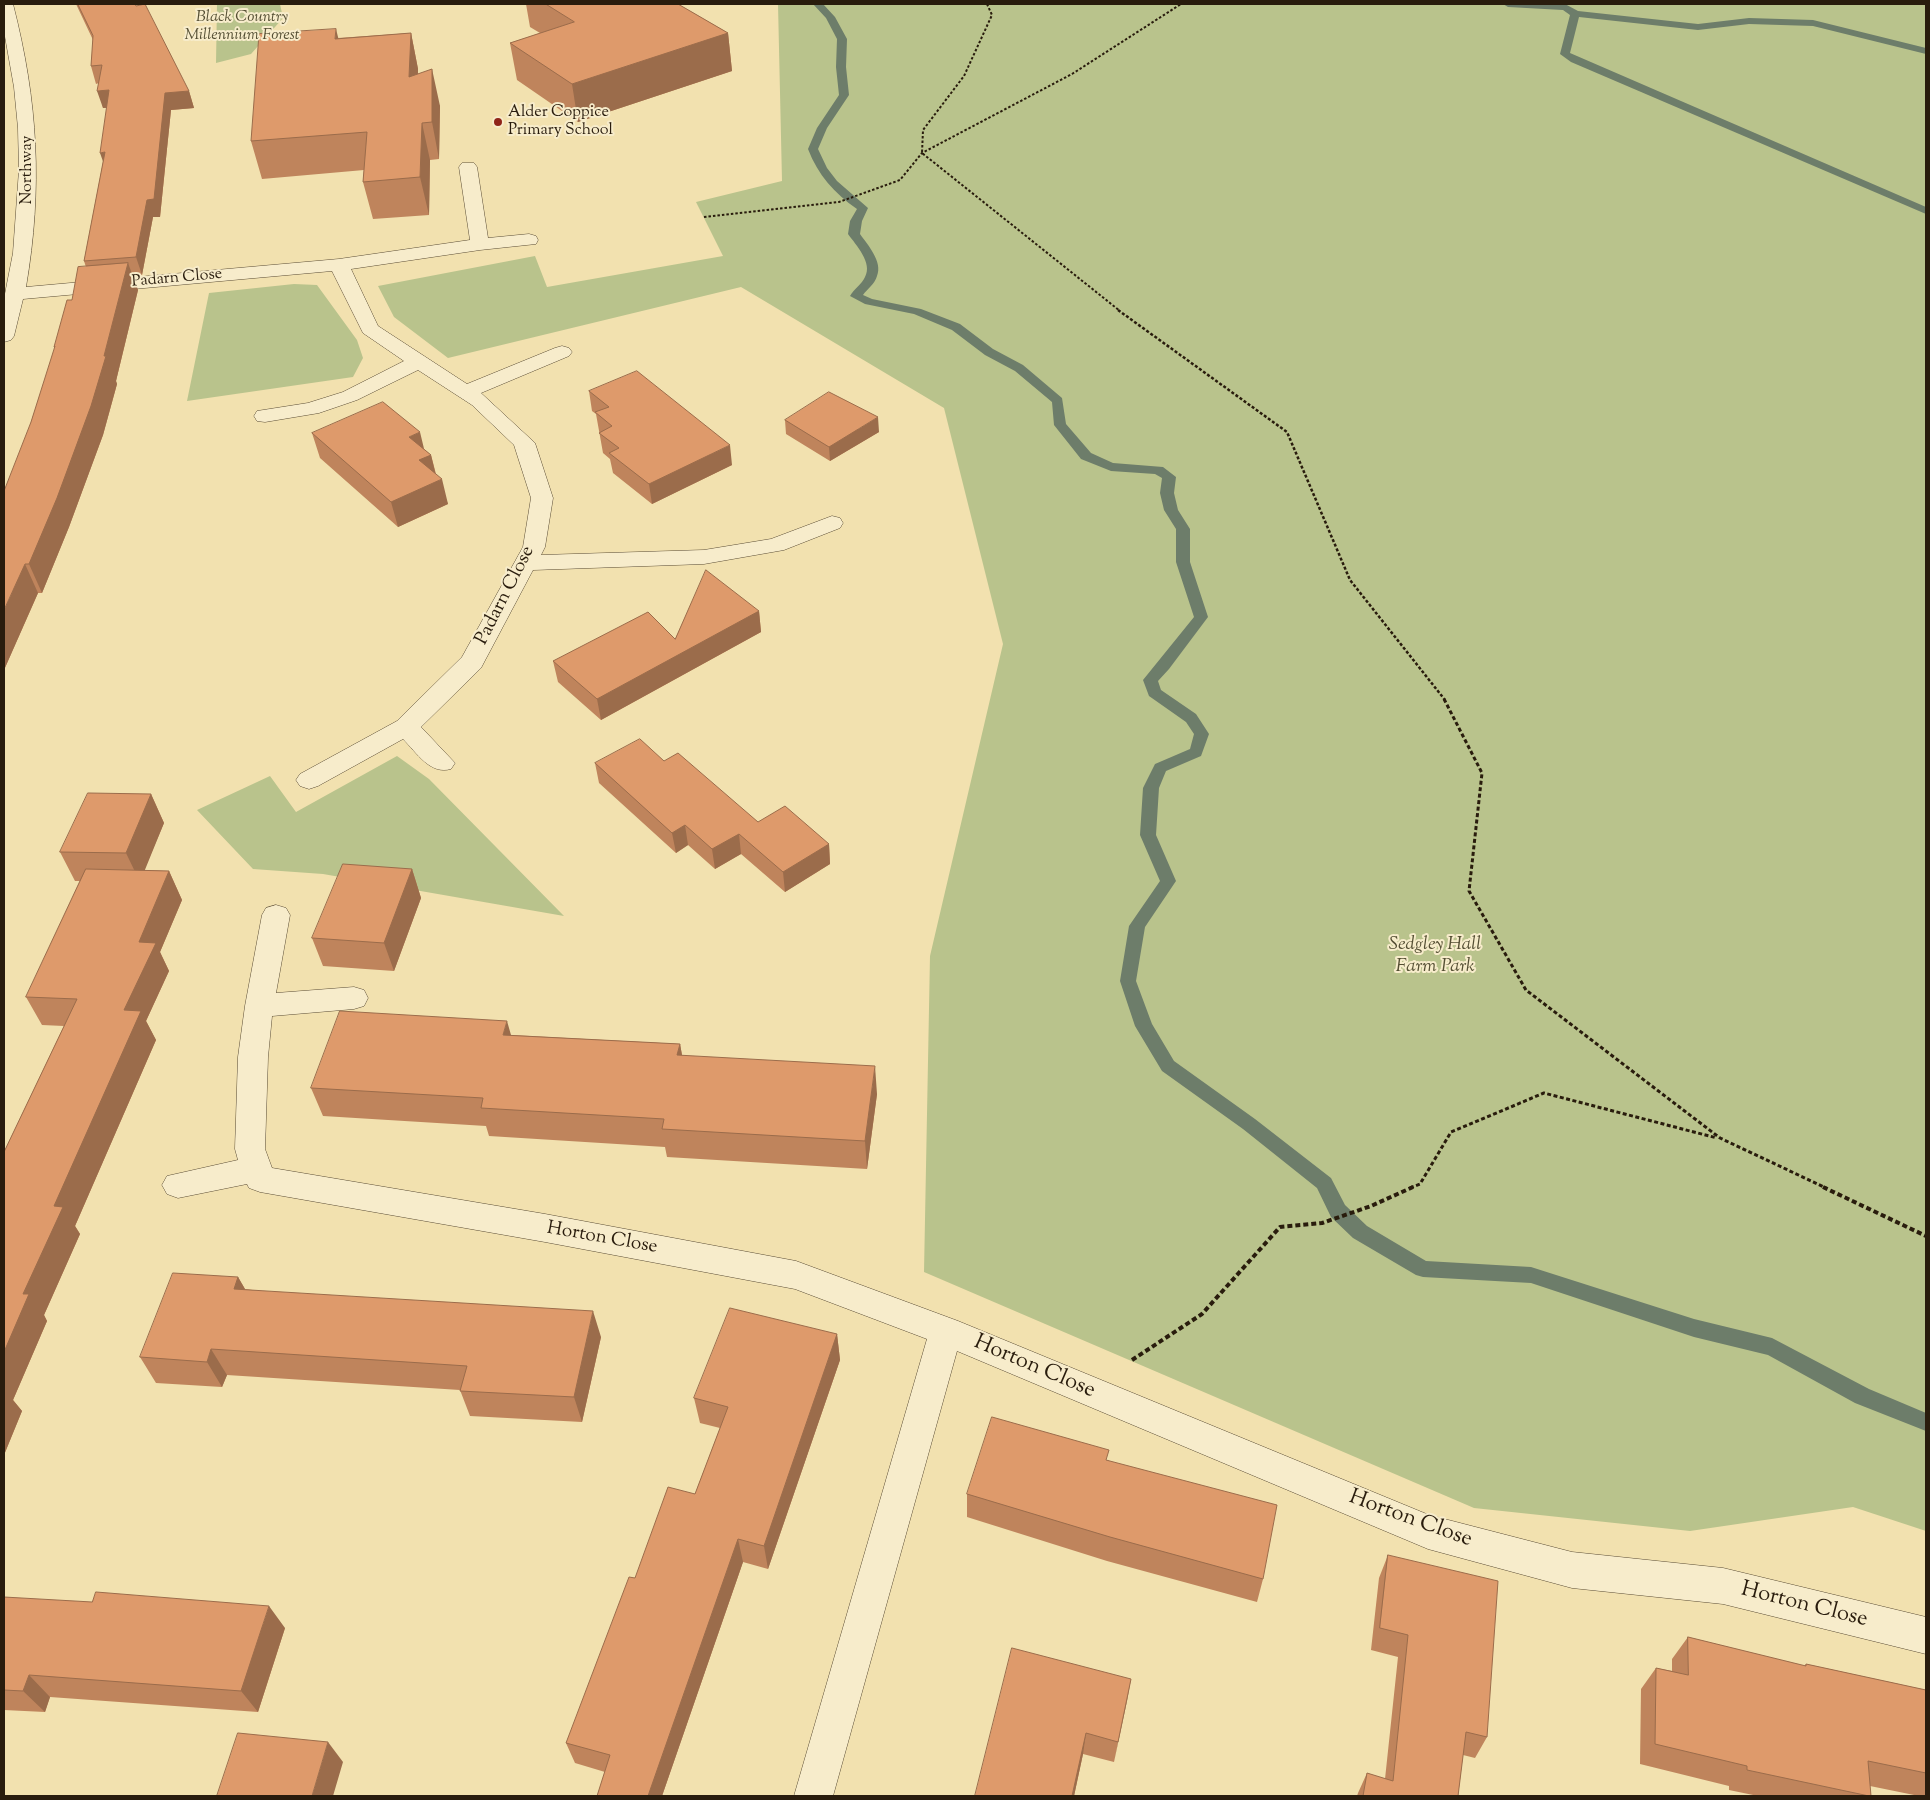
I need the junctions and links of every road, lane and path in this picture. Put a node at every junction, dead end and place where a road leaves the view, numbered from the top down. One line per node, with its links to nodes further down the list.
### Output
1 (988, 4): 4 (path)
2 (1181, 4): 4 (path)
3 (5, 5): 10 (street, Northway)
4 (922, 153): 6 (path); 26 (path)
5 (468, 167): 8 (street)
6 (704, 217)
7 (529, 240): 8 (street, Padarn Close)
8 (480, 244): 9 (street, Padarn Close)
9 (339, 265): 10 (street, Padarn Close); 13 (street, Padarn Close)
10 (16, 294): 11 (street, Northway)
11 (4, 336)
12 (562, 352): 15 (street)
13 (418, 362): 14 (street); 15 (street, Padarn Close)
14 (365, 389): 16 (street); 17 (street)
15 (466, 392): 19 (street, Padarn Close)
16 (379, 406)
17 (265, 416)
18 (832, 523): 19 (street)
19 (526, 563): 20 (street, Padarn Close)
20 (406, 727): 21 (street); 22 (street, Padarn Close)
21 (442, 763)
22 (309, 780)
23 (276, 915): 25 (street)
24 (354, 998): 25 (street)
25 (259, 1006): 27 (street)
26 (1720, 1138): 29 (path); 31 (path)
27 (256, 1169): 28 (street); 30 (street, Horton Close)
28 (178, 1185)
29 (1926, 1236)
30 (946, 1331): 31 (street, Horton Close); 33 (street)
31 (1086, 1390): 32 (street, Horton Close)
32 (1926, 1636)
33 (813, 1796)

